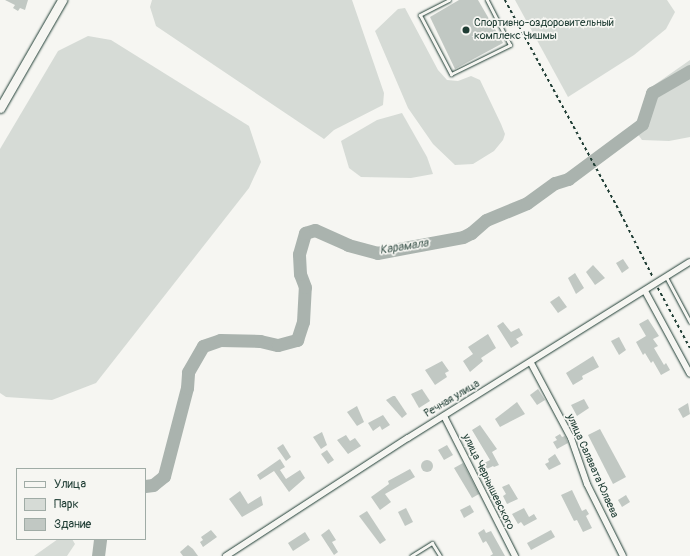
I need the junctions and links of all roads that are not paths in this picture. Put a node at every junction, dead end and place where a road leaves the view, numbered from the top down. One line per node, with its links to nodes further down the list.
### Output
1 (62, 0): 5 (street)
2 (449, 0): 4 (lane)
3 (487, 0): 4 (lane)
4 (441, 2)
5 (0, 108)
6 (690, 262): 7 (street, Речная улица)
7 (666, 277): 8 (street, Речная улица); 9 (lane)
8 (645, 290): 10 (street, Речная улица); 11 (street)
9 (690, 322)
10 (531, 363): 12 (street, Речная улица); 17 (street, улица Салавата Юлаева)
11 (690, 374)
12 (444, 416): 13 (street, Речная улица); 16 (street, улица Чернышевского)
13 (226, 556)
14 (411, 556): 15 (lane)
15 (440, 556)
16 (515, 556)
17 (623, 556)

